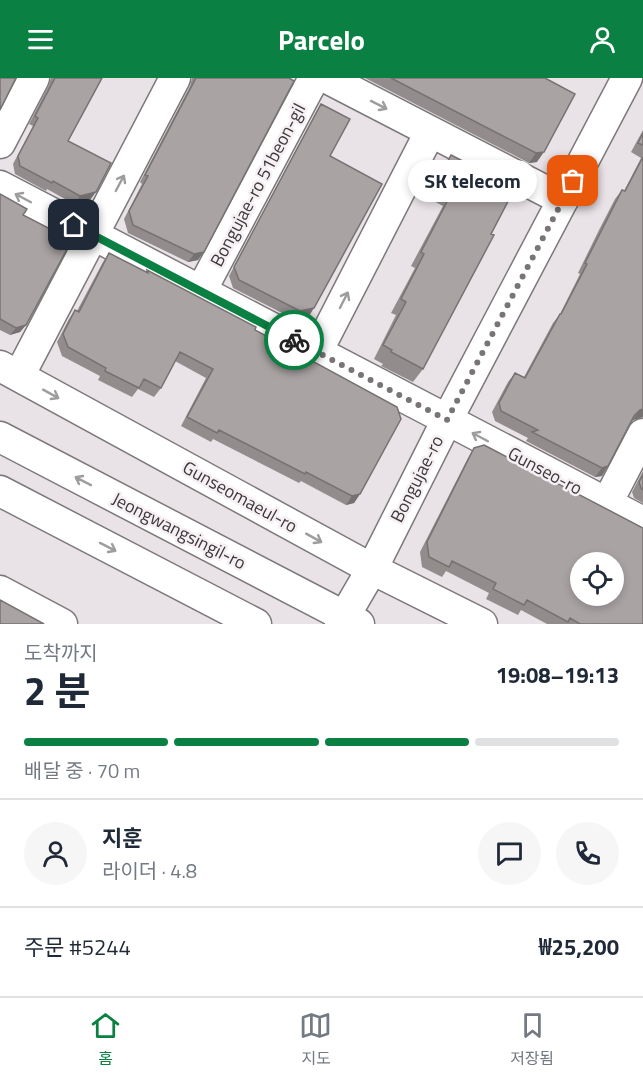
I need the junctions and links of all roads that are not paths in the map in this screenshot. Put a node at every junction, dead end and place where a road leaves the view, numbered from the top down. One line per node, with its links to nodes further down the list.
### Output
1 (34, 78): 7 (street)
2 (175, 78): 10 (street, one-way to 2)
3 (314, 78): 11 (street, Bongujae-ro 51beon-gil)
4 (327, 78): 6 (street, one-way to 6)
5 (625, 85): 9 (street, Bongujae-ro)
6 (430, 132): 9 (street); 12 (street, one-way to 6)
7 (0, 143)
8 (0, 186): 10 (street, one-way to 8)
9 (563, 200): 14 (street, Bongujae-ro)
10 (93, 235): 11 (street); 13 (street)
11 (201, 291): 12 (street)
12 (317, 352): 14 (street)
13 (10, 371): 20 (street, Gunseomaeul-ro, one-way to 20)
14 (447, 420): 18 (street, Gunseo-ro, one-way to 14); 20 (street, Bongujae-ro)
15 (643, 434): 18 (street)
16 (0, 437): 22 (street, Jeongwangsingil-ro, one-way to 16)
17 (0, 491): 24 (street, one-way to 24)
18 (607, 503): 19 (street, Gunseo-ro)
19 (643, 522)
20 (372, 569): 22 (street, Bongujae-ro); 25 (street, Gunseomaeul-ro)
21 (0, 591): 23 (street)
22 (348, 621)
23 (62, 624)
24 (256, 624)
25 (482, 624)

